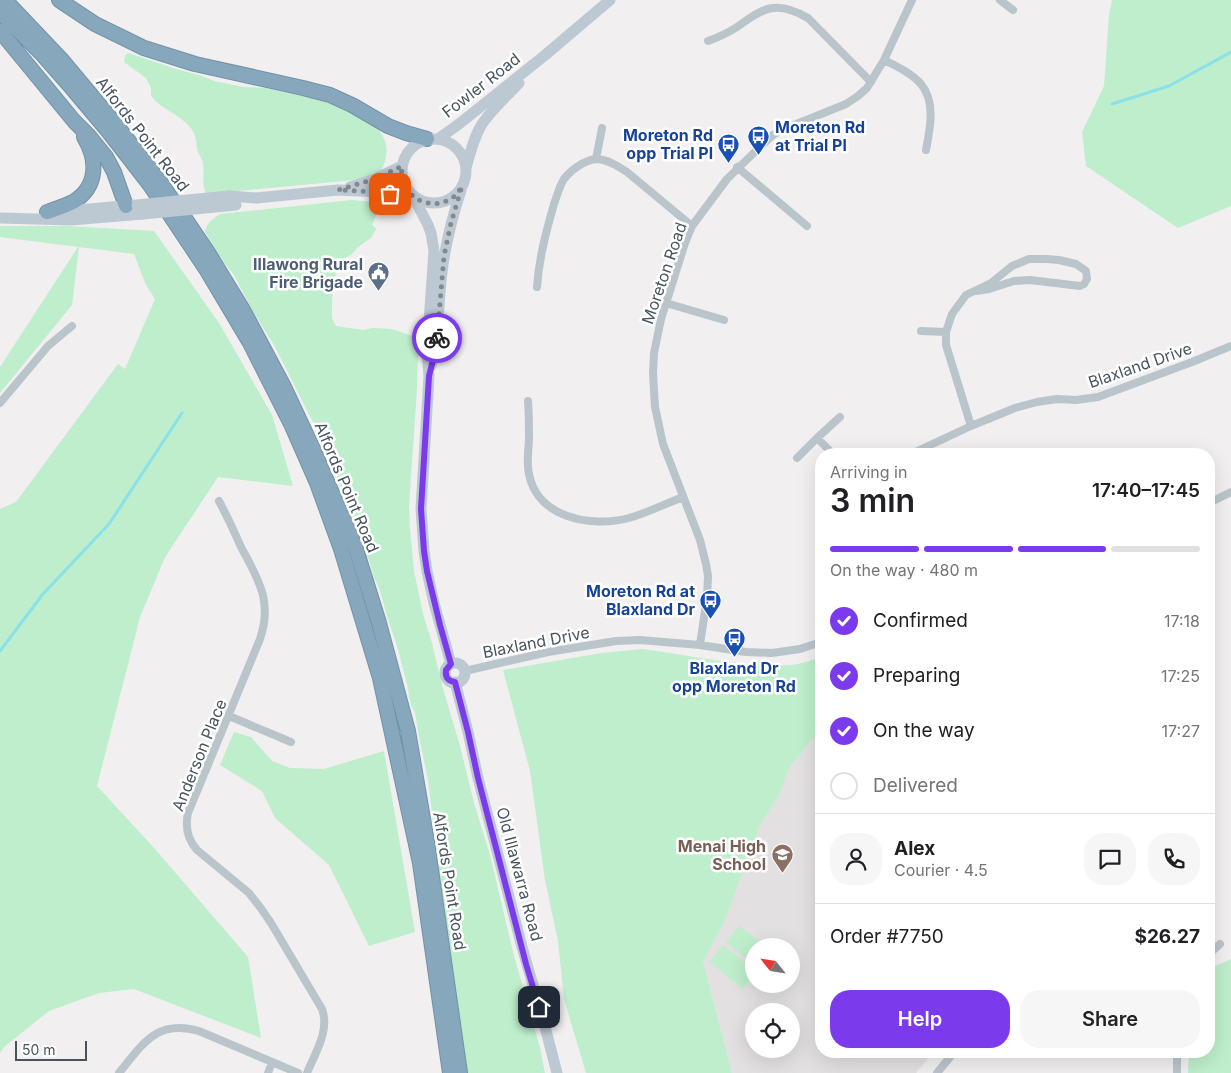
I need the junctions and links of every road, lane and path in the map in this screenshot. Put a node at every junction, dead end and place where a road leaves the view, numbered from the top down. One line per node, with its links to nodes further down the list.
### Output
1 (5, 0): 68 (highway, Alfords Point Road)
2 (59, 0): 15 (highway)
3 (610, 0): 10 (street, Fowler Road)
4 (912, 0): 11 (street, Moreton Road)
5 (1000, 0): 6 (street)
6 (1013, 10)
7 (0, 12): 67 (highway, Alfords Point Road)
8 (0, 31): 13 (highway)
9 (708, 41): 12 (street)
10 (544, 56): 15 (street, Fowler Road); 20 (street, Fowler Road)
11 (884, 60): 12 (street, Moreton Road); 16 (street)
12 (872, 82): 19 (street, Moreton Road)
13 (74, 121): 24 (highway); 26 (highway)
14 (602, 128): 17 (street)
15 (432, 139): 18 (street); 20 (street)
16 (926, 150)
17 (596, 159): 28 (street); 30 (street)
18 (402, 166): 22 (street); 23 (street)
19 (738, 167): 28 (street, Moreton Road); 29 (street)
20 (466, 168): 21 (street)
21 (462, 186): 23 (street); 38 (street)
22 (338, 190): 23 (street); 24 (street, bridge)
23 (413, 196): 38 (street)
24 (136, 210): 26 (street); 27 (street)
25 (0, 212): 26 (street)
26 (47, 212)
27 (0, 218)
28 (692, 226): 32 (street, Moreton Road)
29 (807, 226)
30 (537, 287)
31 (976, 291): 31 (street); 36 (street)
32 (666, 303): 33 (street); 48 (street, Moreton Road)
33 (724, 320)
34 (72, 326): 40 (street)
35 (921, 330): 36 (street)
36 (946, 332): 42 (street)
37 (1231, 346): 42 (street, Blaxland Drive)
38 (429, 376): 53 (street)
39 (528, 401): 48 (street)
40 (0, 403)
41 (840, 417): 43 (street)
42 (970, 426): 45 (street, Blaxland Drive)
43 (817, 438): 44 (street); 46 (street)
44 (827, 448)
45 (924, 448)
46 (797, 458)
47 (1231, 492): 50 (street)
48 (683, 497): 52 (street, Moreton Road)
49 (219, 501): 56 (street, Anderson Place)
50 (1215, 501)
51 (815, 644): 52 (street, Blaxland Drive)
52 (700, 645): 54 (street, Blaxland Drive)
53 (451, 664): 54 (street); 55 (street)
54 (465, 671): 55 (street)
55 (455, 682): 69 (street, Old Illawarra Road)
56 (229, 716): 57 (street); 66 (street, Anderson Place)
57 (291, 742)
58 (1220, 944): 59 (street)
59 (1215, 949)
60 (949, 1058): 70 (street)
61 (1177, 1058): 71 (street)
62 (272, 1062): 63 (street); 64 (street); 65 (street)
63 (119, 1073)
64 (268, 1073)
65 (298, 1073)
66 (307, 1073)
67 (450, 1073)
68 (460, 1073)
69 (557, 1073)
70 (937, 1073)
71 (1176, 1073)

